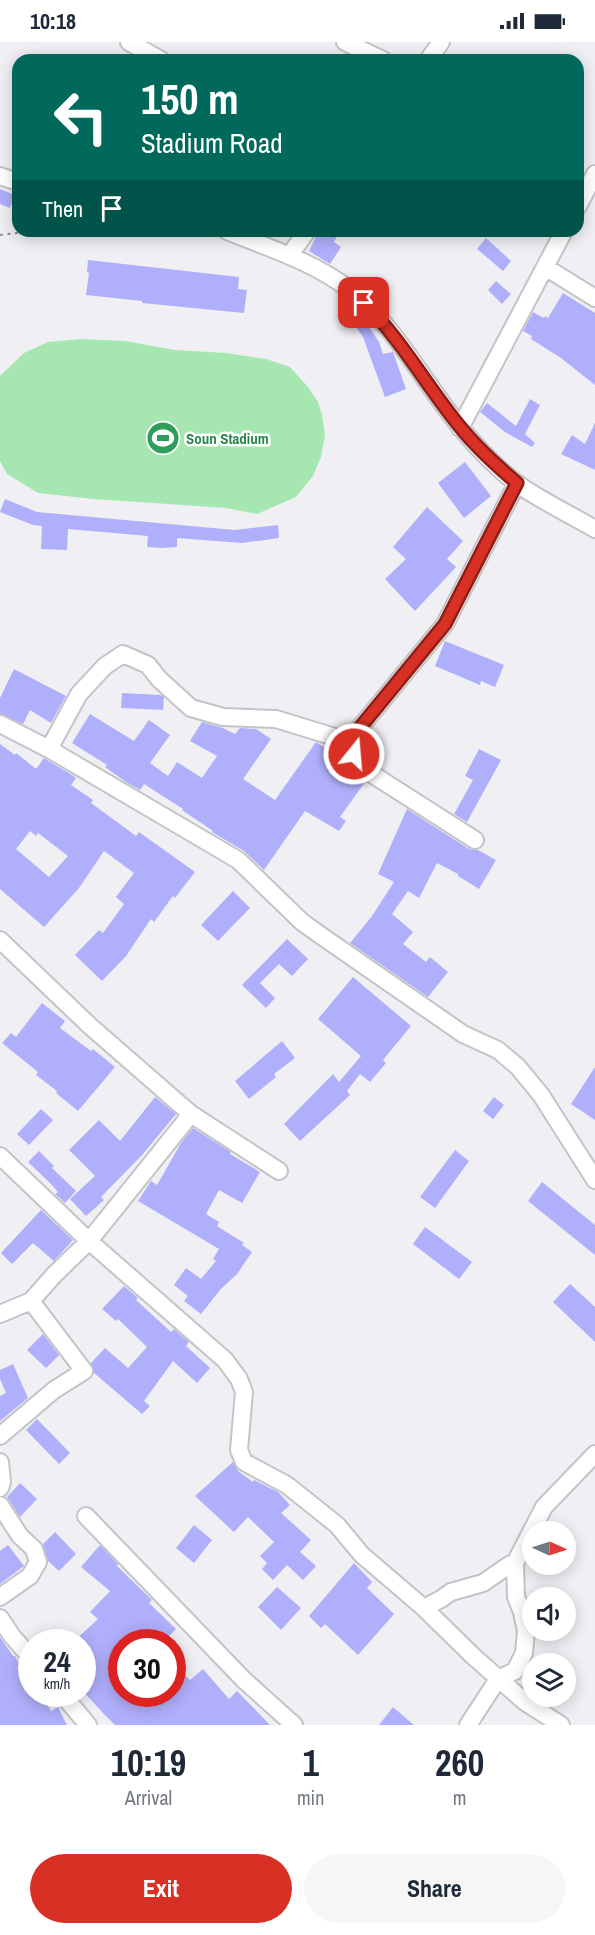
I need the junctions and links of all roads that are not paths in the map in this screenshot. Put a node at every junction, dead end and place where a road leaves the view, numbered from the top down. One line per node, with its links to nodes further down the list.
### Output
1 (129, 42): 3 (street)
2 (345, 42): 4 (street)
3 (150, 54)
4 (370, 54)
5 (595, 174): 6 (street)
6 (584, 195)
7 (242, 237): 10 (street)
8 (303, 237): 10 (street)
9 (561, 237): 11 (street)
10 (289, 256): 13 (street)
11 (545, 267): 12 (street); 13 (street)
12 (595, 298)
13 (460, 428): 14 (street)
14 (517, 483): 15 (street); 17 (street)
15 (595, 529)
16 (0, 724): 18 (street)
17 (354, 743): 18 (street); 19 (street)
18 (49, 749): 24 (street)
19 (475, 840)
20 (0, 940): 21 (street)
21 (191, 1114): 23 (street); 25 (street)
22 (0, 1156): 25 (street)
23 (279, 1171)
24 (595, 1179)
25 (89, 1241): 26 (street); 36 (street)
26 (31, 1301): 27 (street); 28 (street)
27 (0, 1314)
28 (0, 1436)
29 (595, 1454): 34 (street)
30 (0, 1462): 31 (street)
31 (0, 1488)
32 (0, 1505): 35 (street)
33 (86, 1516): 42 (street)
34 (515, 1563): 36 (street); 39 (street)
35 (0, 1597)
36 (424, 1608): 39 (street)
37 (0, 1618): 38 (street)
38 (18, 1643)
39 (498, 1679): 43 (street); 44 (street)
40 (73, 1707): 41 (street)
41 (88, 1725)
42 (294, 1725)
43 (468, 1725)
44 (561, 1725)

